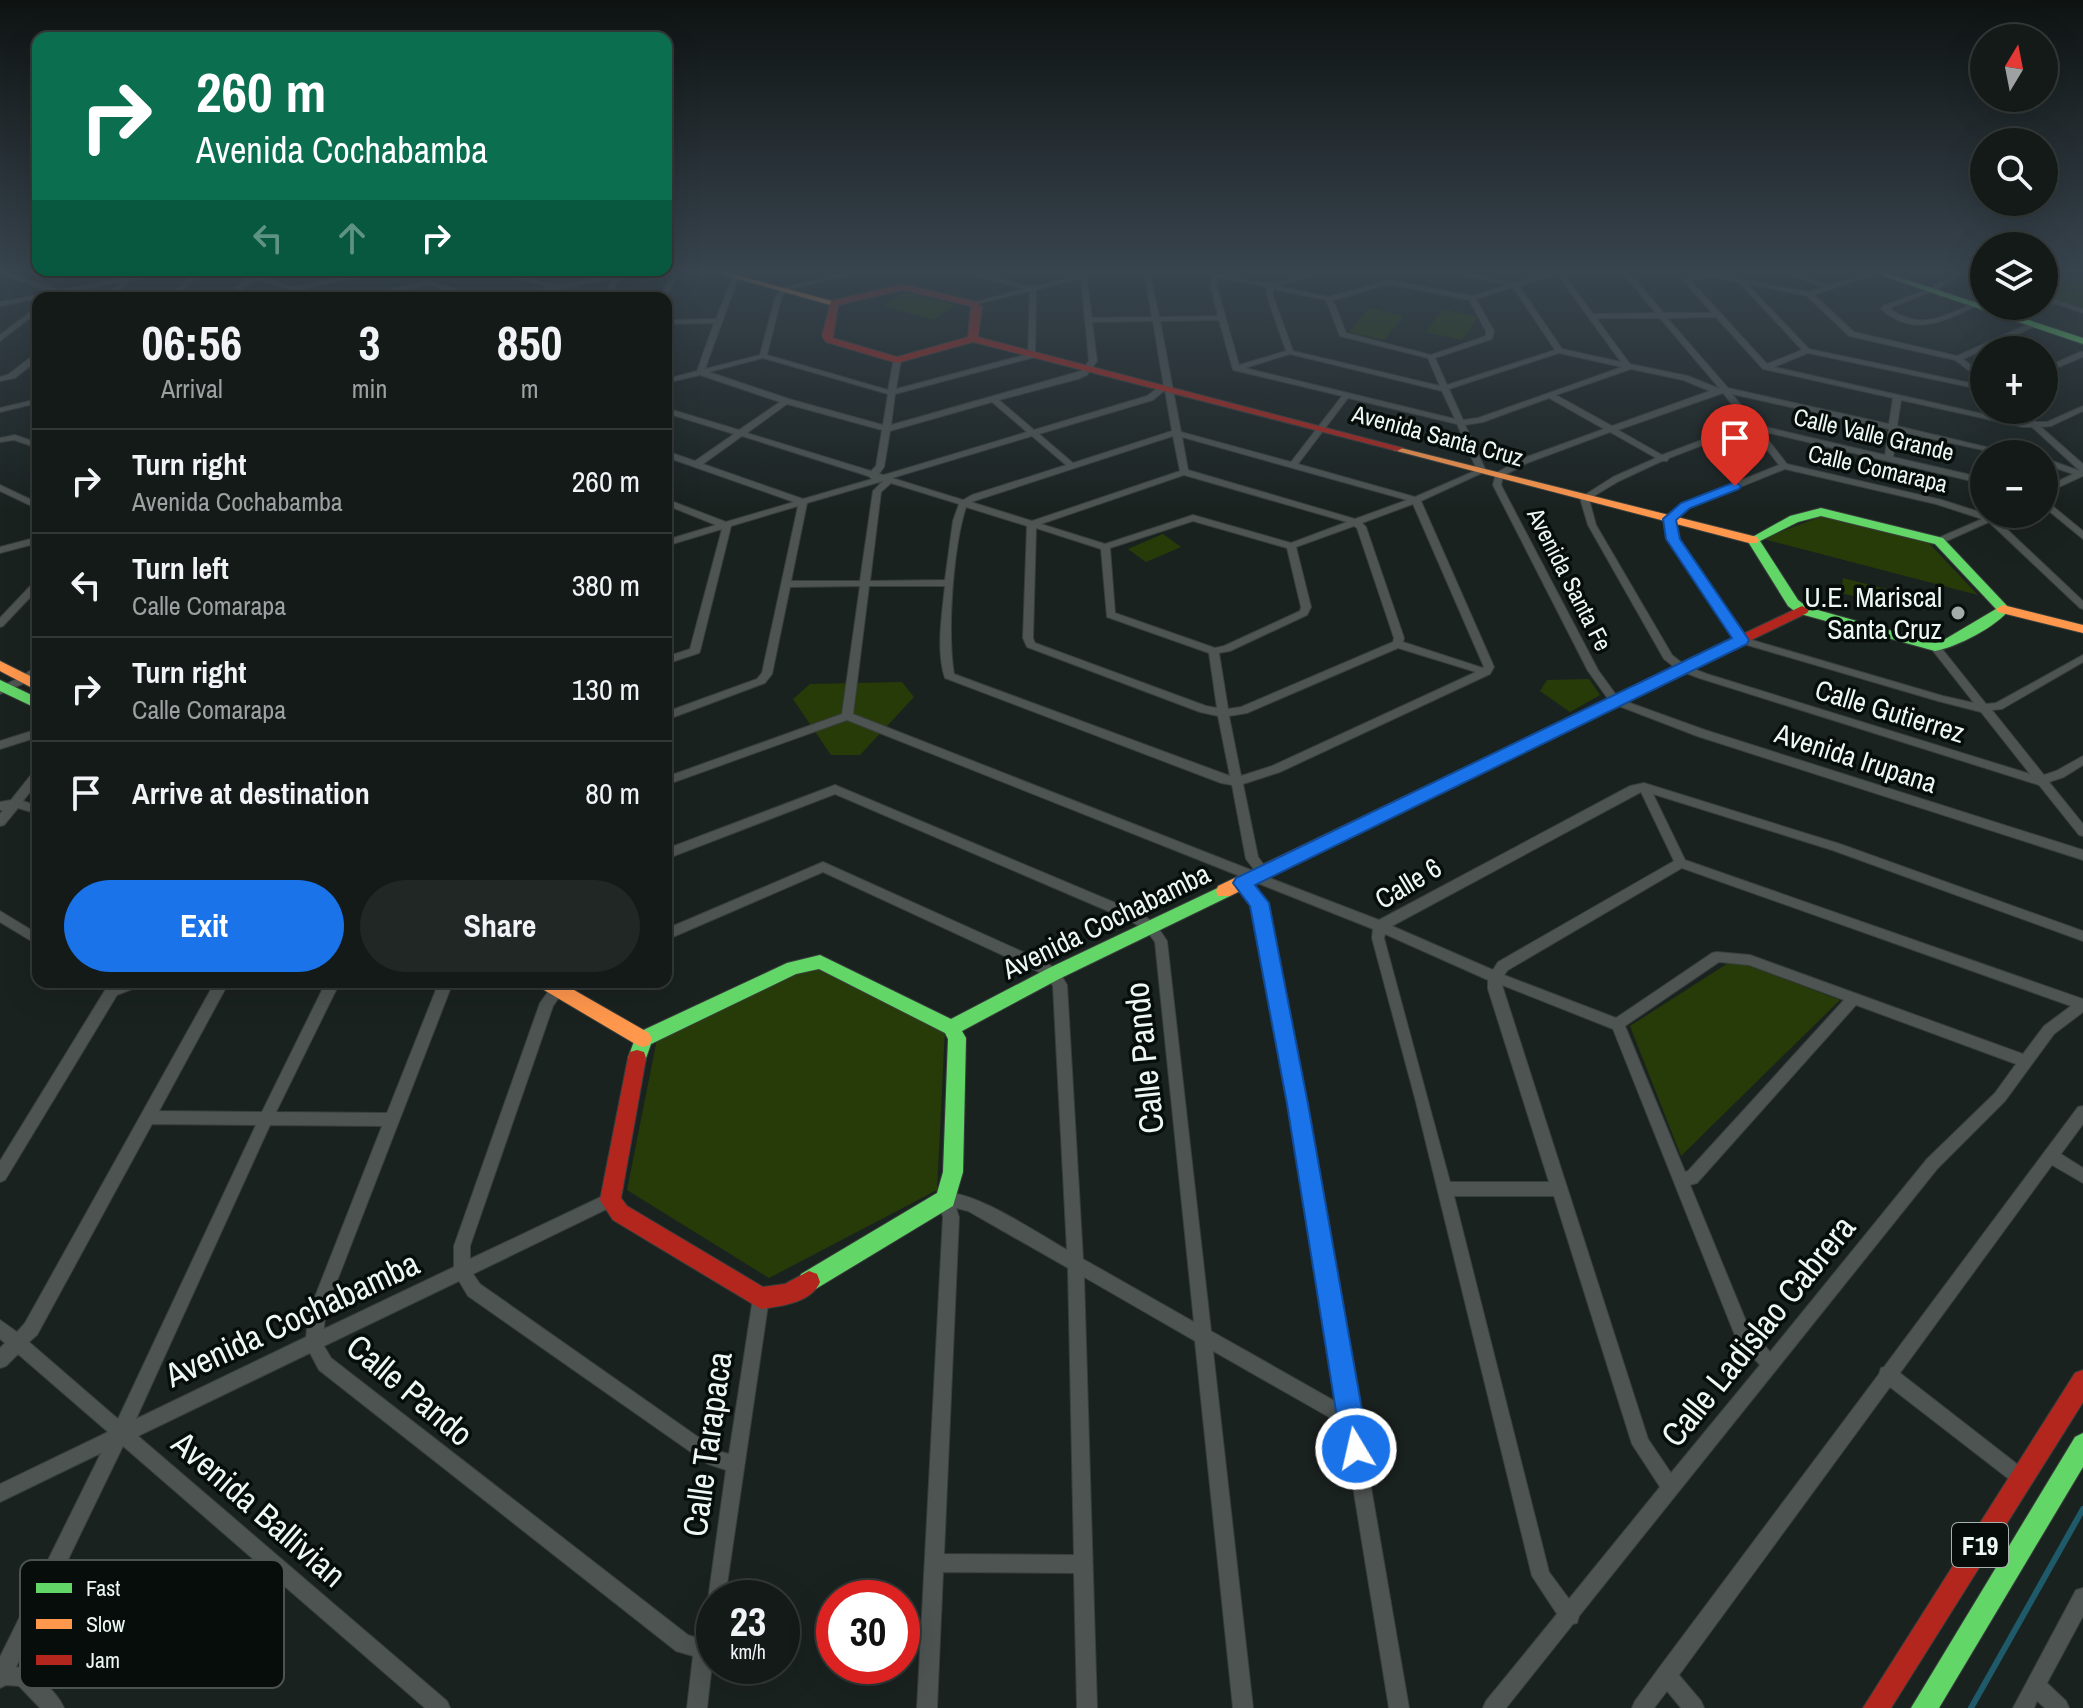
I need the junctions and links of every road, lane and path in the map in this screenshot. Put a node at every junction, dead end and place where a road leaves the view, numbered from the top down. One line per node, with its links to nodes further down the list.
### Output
1 (707, 352): 35 (street)
2 (764, 352): 24 (street)
3 (869, 352): 27 (main road)
4 (927, 352): 27 (main road)
5 (1020, 352): 23 (main road, Avenida Santa Cruz)
6 (1032, 352): 23 (street)
7 (1092, 352): 34 (street)
8 (1161, 352): 40 (street)
9 (1232, 352): 32 (street)
10 (1290, 352): 32 (street); 39 (street)
11 (1411, 352): 25 (street)
12 (1446, 352): 25 (street)
13 (1557, 352): 39 (street)
14 (1562, 352): 30 (street)
15 (1618, 352): 30 (street)
16 (1689, 352): 41 (street)
17 (1752, 352): 31 (street)
18 (1805, 352): 31 (street)
19 (1810, 352): 38 (street)
20 (1928, 352): 26 (street)
21 (1972, 352): 26 (street)
22 (2083, 354): 29 (street)
23 (1032, 355): 34 (main road, Avenida Santa Cruz); 42 (street)
24 (763, 356): 35 (street); 42 (street)
25 (1431, 357): 39 (street, Avenida Santa Fe)
26 (1958, 358): 33 (street)
27 (897, 360): 42 (street)
28 (32, 361): 36 (street)
29 (2058, 365)
30 (1628, 367): 41 (street); 43 (street)
31 (1766, 367): 45 (street)
32 (1236, 368): 44 (street)
33 (1970, 368)
34 (1088, 369): 40 (main road, Avenida Santa Cruz); 46 (street)
35 (700, 372): 37 (street); 47 (street)
36 (0, 379)
37 (672, 379)
38 (1970, 385)
39 (1443, 389): 52 (street, Avenida Santa Fe)
40 (1166, 390): 58 (main road, Avenida Santa Cruz); 61 (street); 62 (street)
41 (1720, 391): 55 (street); 56 (street); 59 (street)
42 (892, 393): 57 (street)
43 (1550, 395): 52 (street); 59 (street)
44 (1345, 397): 52 (street); 58 (street)
45 (1897, 397): 54 (street); 56 (street)
46 (994, 400): 57 (street); 62 (street)
47 (786, 401): 57 (street); 60 (street)
48 (32, 402): 50 (street)
49 (2083, 408): 54 (street)
50 (0, 410)
51 (672, 412): 60 (street)
52 (1461, 423): 76 (street, Avenida Santa Fe)
53 (2034, 424): 54 (street)
54 (2036, 426): 75 (street)
55 (1753, 427): 67 (street, Calle Valle Grande); 68 (street, Calle Valle Grande); 73 (street)
56 (1893, 427): 65 (street); 67 (street)
57 (887, 429): 78 (street)
58 (1319, 429): 70 (street); 76 (main road, Avenida Santa Cruz)
59 (1610, 429): 68 (street); 76 (street)
60 (742, 433): 69 (street); 78 (street)
61 (1176, 433): 70 (street); 72 (street); 74 (street)
62 (1031, 434): 72 (street); 78 (street)
63 (0, 440): 64 (street)
64 (32, 444)
65 (1970, 444)
66 (672, 456): 69 (street)
67 (1889, 458): 77 (street, Calle Valle Grande)
68 (1664, 459): 81 (street, Calle Valle Grande)
69 (697, 464): 84 (street)
70 (1293, 465): 82 (street)
71 (2058, 465): 75 (street)
72 (1072, 466): 86 (street)
73 (1784, 466): 87 (street, Calle Comarapa); 89 (street, Calle Comarapa)
74 (1184, 472): 90 (street); 91 (street)
75 (2082, 472): 79 (street)
76 (1490, 473): 81 (main road, Avenida Santa Cruz); 82 (street); 124 (street, Avenida Santa Fe)
77 (1970, 478)
78 (880, 479): 84 (street); 86 (street); 105 (street)
79 (2058, 484)
80 (0, 488): 83 (street)
81 (1584, 498): 89 (main road, Avenida Santa Cruz); 119 (street)
82 (1416, 500): 90 (street); 120 (street)
83 (32, 503)
84 (803, 503): 92 (street); 104 (street)
85 (672, 504): 92 (street)
86 (964, 504): 91 (street); 103 (street)
87 (1970, 510)
88 (2058, 514): 95 (street)
89 (1669, 519): 96 (main road, Avenida Santa Cruz); 112 (street)
90 (1355, 522): 100 (street); 113 (street)
91 (1032, 524): 101 (street); 127 (street)
92 (727, 526): 97 (street); 117 (street)
93 (1970, 527): 98 (street)
94 (2007, 528): 107 (street)
95 (2083, 536)
96 (1753, 540): 98 (main road); 109 (main road)
97 (672, 541)
98 (1939, 541): 108 (main road)
99 (32, 542): 102 (street)
100 (1291, 546): 101 (street); 115 (street)
101 (1105, 547): 115 (street)
102 (0, 550)
103 (951, 583): 105 (street); 134 (street)
104 (785, 584): 105 (street); 128 (street)
105 (864, 585): 129 (street)
106 (32, 589): 110 (street)
107 (2083, 606)
108 (2003, 609): 111 (main road); 114 (main road)
109 (1802, 610): 112 (main road, Avenida Cochabamba); 114 (main road)
110 (0, 624)
111 (2083, 629)
112 (1741, 640): 119 (main road, Avenida Cochabamba); 126 (street)
113 (1397, 644): 120 (street); 127 (street)
114 (1935, 647): 126 (street)
115 (1214, 651): 127 (street)
116 (2083, 658): 126 (street)
117 (672, 659)
118 (0, 665): 121 (main road)
119 (1682, 668): 124 (main road, Avenida Cochabamba); 135 (street, Calle Gutierrez)
120 (1486, 672): 134 (street)
121 (32, 677)
122 (32, 679): 123 (street)
123 (2, 689): 125 (main road)
124 (1615, 701): 144 (street, Avenida Irupana); 146 (main road, Avenida Cochabamba)
125 (32, 702)
126 (1981, 708): 135 (street)
127 (1223, 713): 134 (street)
128 (672, 714)
129 (847, 716): 133 (street); 146 (street)
130 (32, 735): 131 (street)
131 (0, 745)
132 (2083, 760): 135 (street)
133 (672, 779)
134 (1238, 781): 146 (street)
135 (2040, 781): 142 (street)
136 (32, 782): 138 (street)
137 (1644, 787): 145 (street); 148 (street, Calle 6); 152 (street)
138 (15, 803): 139 (street); 140 (street); 141 (street)
139 (0, 806)
140 (32, 808)
141 (0, 822)
142 (2083, 832)
143 (672, 852): 149 (street)
144 (2083, 855)
145 (1681, 863): 154 (street); 162 (street)
146 (1254, 877): 148 (street); 149 (main road, Avenida Cochabamba); 190 (street)
147 (0, 916): 151 (street)
148 (1380, 926): 154 (street); 175 (street, Calle 6)
149 (1151, 927): 153 (main road, Avenida Cochabamba); 183 (street, Calle Pando)
150 (672, 932): 153 (street)
151 (32, 936)
152 (2083, 936)
153 (1053, 974): 164 (main road, Avenida Cochabamba); 179 (street)
154 (1495, 977): 163 (street); 176 (street)
155 (107, 988): 172 (street)
156 (219, 988): 168 (street)
157 (330, 988): 169 (street)
158 (444, 988): 170 (street, Calle Pando)
159 (553, 988): 180 (street)
160 (561, 988): 165 (main road)
161 (1853, 999): 163 (street); 166 (street); 174 (street)
162 (2083, 1005): 166 (street, Calle Ladislao Cabrera)
163 (1618, 1025): 174 (street)
164 (951, 1028): 165 (main road); 177 (main road)
165 (643, 1039): 178 (main road)
166 (2026, 1061): 187 (street, Calle Ladislao Cabrera)
167 (2083, 1112): 171 (street)
168 (150, 1117): 169 (street); 184 (street)
169 (266, 1118): 170 (street); 191 (street)
170 (390, 1120): 185 (street, Calle Pando)
171 (2051, 1156): 173 (street); 188 (street)
172 (0, 1175)
173 (2083, 1176)
174 (1679, 1179): 187 (street)
175 (1444, 1189): 176 (street); 204 (street, Calle 6)
176 (1560, 1189): 195 (street)
177 (946, 1199): 179 (street); 181 (main road); 199 (street)
178 (610, 1200): 180 (street, Avenida Cochabamba); 181 (main road)
179 (1076, 1266): 183 (street); 200 (street)
180 (462, 1272): 185 (street, Avenida Cochabamba); 193 (street)
181 (761, 1298): 193 (street, Calle Tarapaca)
182 (0, 1328): 184 (street, Avenida Ballivian)
183 (1205, 1337): 190 (street); 217 (street, Calle Pando)
184 (18, 1343): 186 (street); 191 (street, Avenida Ballivian)
185 (314, 1343): 191 (street, Avenida Cochabamba); 206 (street, Calle Pando)
186 (0, 1360)
187 (1771, 1365): 195 (street, Calle Ladislao Cabrera)
188 (1887, 1374): 194 (street); 207 (street)
189 (2083, 1381): 194 (main road, F19)
190 (1351, 1420): 218 (street)
191 (121, 1432): 196 (street, Avenida Cochabamba); 197 (street); 198 (street, Avenida Ballivian)
192 (2083, 1445): 223 (main road, F19)
193 (734, 1464): 202 (street, Calle Tarapaca)
194 (2022, 1478): 222 (main road, F19)
195 (1670, 1487): 204 (street, Calle Ladislao Cabrera)
196 (0, 1493)
197 (58, 1560)
198 (269, 1560)
199 (934, 1563): 200 (street); 215 (street)
200 (1083, 1564): 216 (street)
201 (284, 1573): 213 (street, Avenida Ballivian)
202 (718, 1580)
203 (2083, 1597): 210 (street)
204 (1570, 1616): 219 (street, Calle Ladislao Cabrera)
205 (20, 1637): 208 (street)
206 (696, 1647)
207 (1666, 1675): 220 (street); 221 (street)
208 (1, 1676)
209 (700, 1684): 214 (street)
210 (2036, 1686): 224 (street); 225 (street)
211 (34, 1688): 212 (street)
212 (54, 1708)
213 (440, 1708)
214 (697, 1708)
215 (927, 1708)
216 (1087, 1708)
217 (1243, 1708)
218 (1399, 1708)
219 (1493, 1708)
220 (1642, 1708)
221 (1694, 1708)
222 (1876, 1708)
223 (1924, 1708)
224 (2023, 1708)
225 (2059, 1708)

